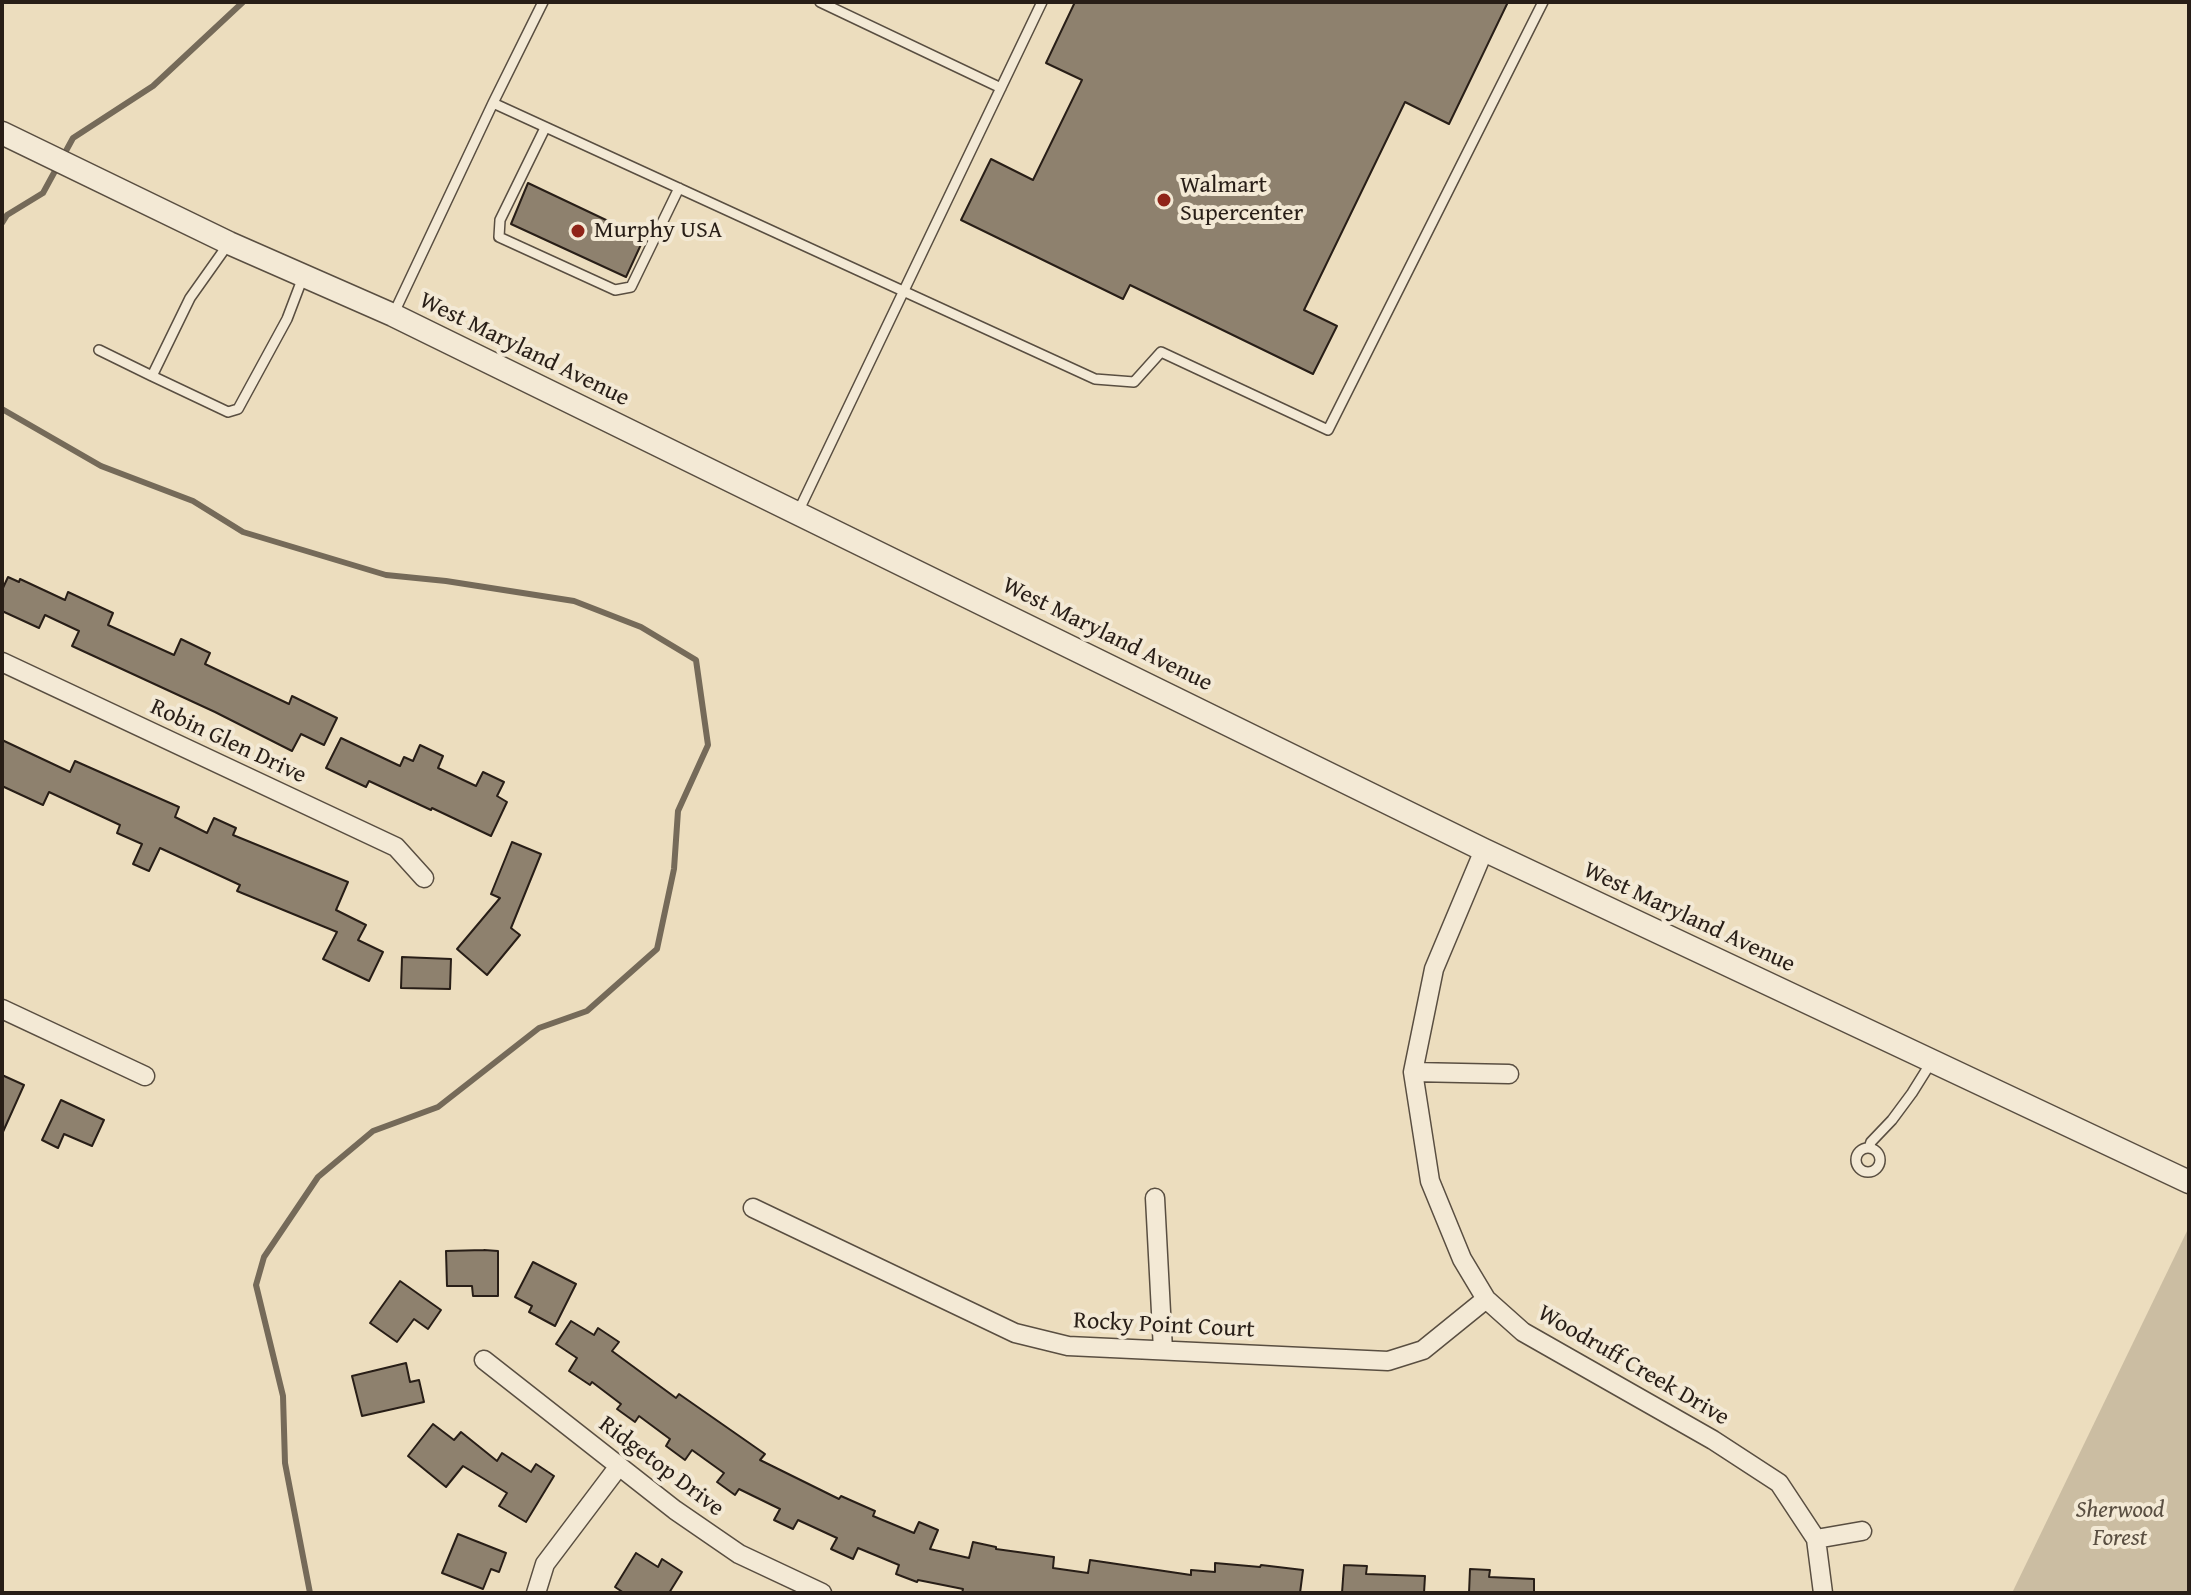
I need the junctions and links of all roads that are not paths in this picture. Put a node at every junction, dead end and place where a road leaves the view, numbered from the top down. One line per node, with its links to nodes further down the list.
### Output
1 (543, 2): 6 (lane)
2 (820, 2): 5 (lane)
3 (1042, 2): 5 (lane)
4 (1543, 2): 12 (lane)
5 (1001, 88): 12 (lane)
6 (493, 103): 7 (lane); 13 (lane)
7 (545, 128): 9 (lane); 9 (lane)
8 (2, 133): 10 (street, West Maryland Avenue)
9 (679, 188): 12 (lane)
10 (229, 243): 11 (street, West Maryland Avenue); 15 (lane)
11 (303, 277): 13 (street, West Maryland Avenue); 15 (lane)
12 (903, 291): 16 (lane)
13 (393, 315): 16 (street, West Maryland Avenue)
14 (99, 350): 15 (lane)
15 (152, 376)
16 (798, 512): 18 (street, West Maryland Avenue)
17 (2, 662): 19 (street, Robin Glen Drive)
18 (1484, 850): 21 (street, West Maryland Avenue); 22 (street, Woodruff Creek Drive)
19 (424, 878)
20 (2, 1009): 24 (street)
21 (1932, 1061): 25 (lane); 26 (street, West Maryland Avenue)
22 (1413, 1072): 23 (street); 29 (street, Woodruff Creek Drive)
23 (1509, 1074)
24 (145, 1076)
25 (1869, 1148)
26 (2189, 1182)
27 (1155, 1198): 30 (street)
28 (753, 1208): 30 (street, Rocky Point Court)
29 (1486, 1299): 30 (street, Rocky Point Court); 34 (street, Woodruff Creek Drive)
30 (1163, 1350)
31 (484, 1360): 32 (street, Ridgetop Drive)
32 (619, 1466): 35 (street); 36 (street, Ridgetop Drive)
33 (1862, 1531): 34 (street)
34 (1816, 1539): 37 (street, Woodruff Creek Drive)
35 (536, 1593)
36 (822, 1593)
37 (1823, 1593)

